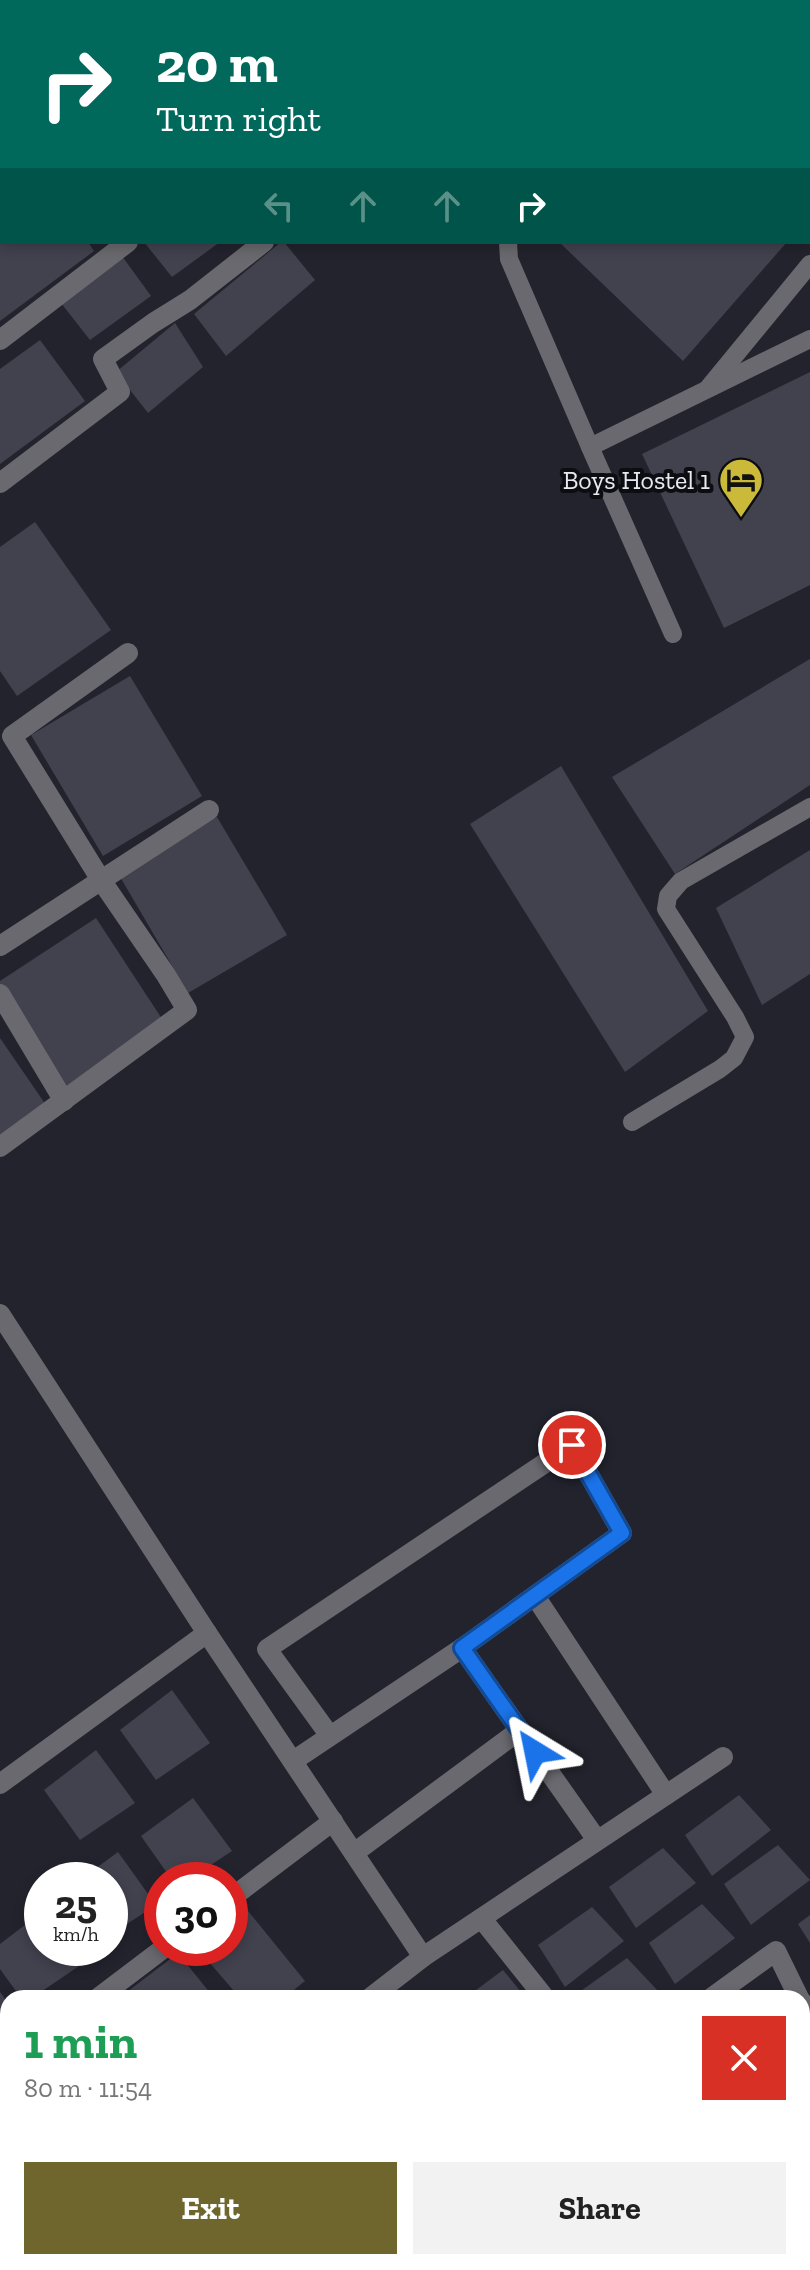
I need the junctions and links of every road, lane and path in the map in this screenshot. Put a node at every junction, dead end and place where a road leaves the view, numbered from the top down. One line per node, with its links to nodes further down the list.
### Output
1 (125, 244): 6 (street)
2 (261, 244): 9 (street)
3 (508, 244): 8 (lane)
4 (810, 264): 7 (lane)
5 (810, 339): 7 (lane)
6 (0, 340)
7 (704, 392): 8 (lane)
8 (590, 447): 10 (lane)
9 (0, 483)
10 (673, 634)
11 (128, 653): 14 (street)
12 (810, 807): 18 (lane)
13 (209, 810): 14 (street)
14 (101, 880): 15 (street); 17 (street)
15 (0, 946)
16 (0, 994): 17 (street)
17 (64, 1101): 19 (street)
18 (632, 1122)
19 (0, 1147)
20 (0, 1314): 22 (street)
21 (535, 1596): 23 (street); 25 (street); 29 (street)
22 (207, 1633): 27 (street); 28 (street)
23 (462, 1648): 24 (street); 25 (street)
24 (520, 1730): 31 (street); 32 (street)
25 (330, 1736): 27 (street)
26 (723, 1757): 29 (street)
27 (293, 1761): 30 (street)
28 (0, 1784)
29 (666, 1795): 31 (street)
30 (333, 1821): 32 (street); 33 (street)
31 (597, 1840): 34 (street)
32 (354, 1853): 35 (street)
33 (248, 1885)
34 (482, 1919): 35 (street); 39 (street)
35 (423, 1957): 38 (street)
36 (144, 1963): 37 (street)
37 (109, 1990)
38 (380, 1990)
39 (539, 1990)
40 (722, 1990): 41 (street)
41 (796, 1990)

